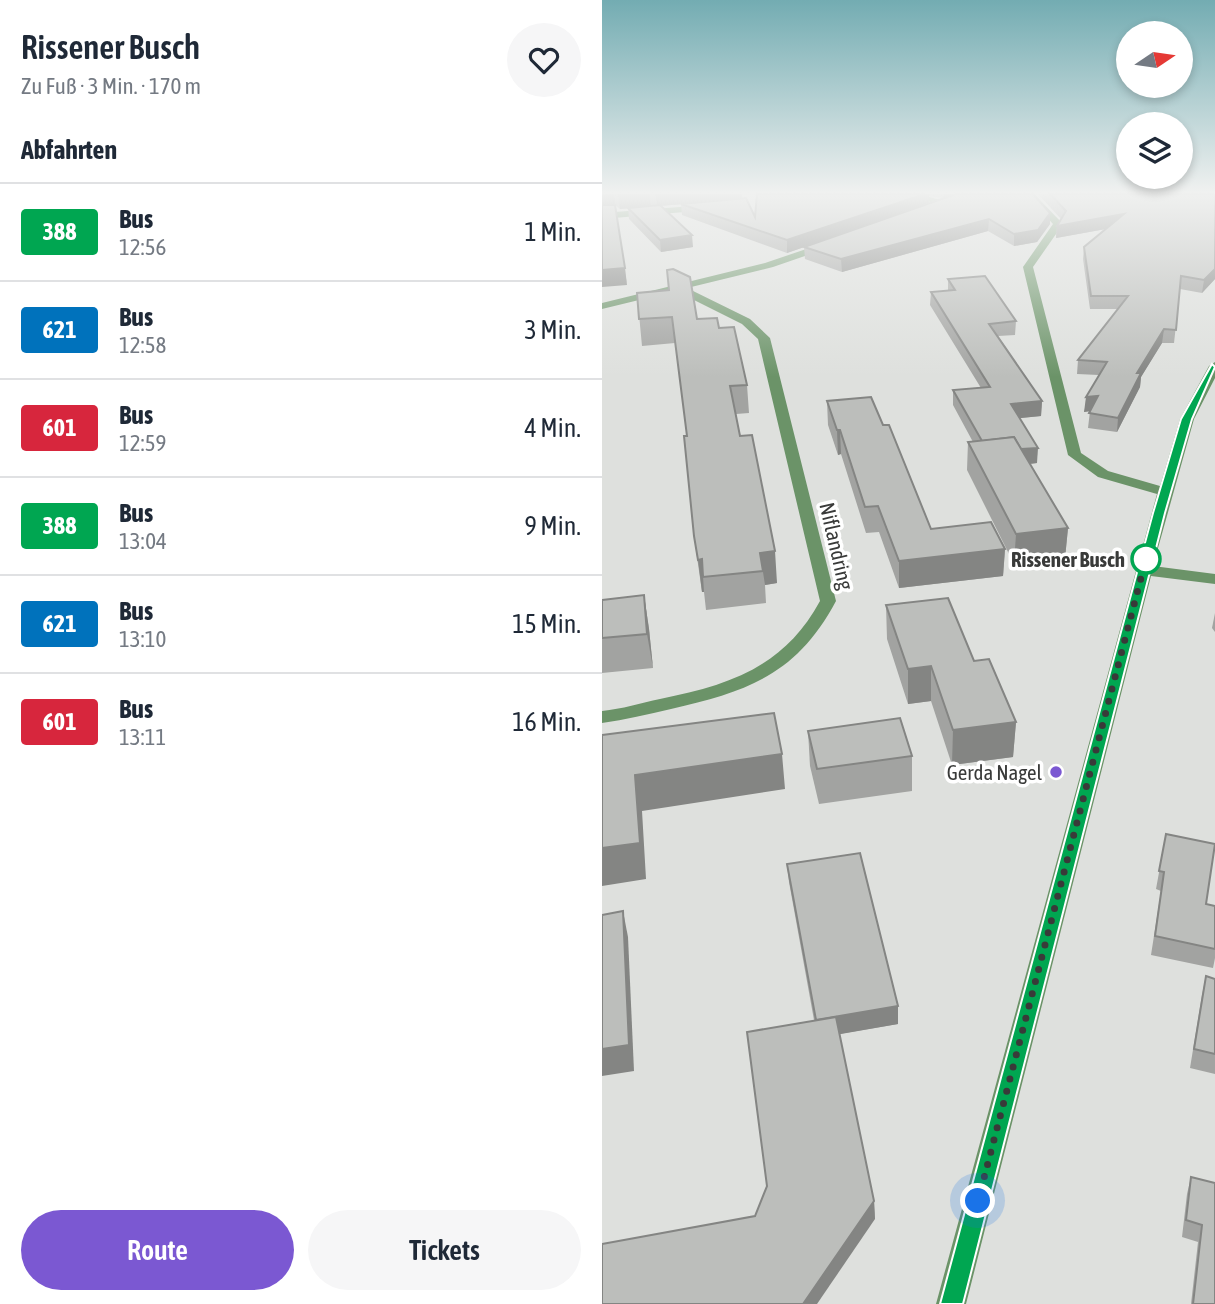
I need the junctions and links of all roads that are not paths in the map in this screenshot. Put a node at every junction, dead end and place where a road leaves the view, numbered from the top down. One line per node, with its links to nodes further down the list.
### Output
1 (799, 255): 3 (street)
2 (1037, 255): 6 (street)
3 (680, 289): 4 (street); 9 (street, Niflandring)
4 (602, 306)
5 (1215, 366): 6 (street)
6 (1165, 492): 7 (street)
7 (1144, 570): 8 (street); 10 (street)
8 (1215, 579)
9 (602, 718)
10 (951, 1304)

